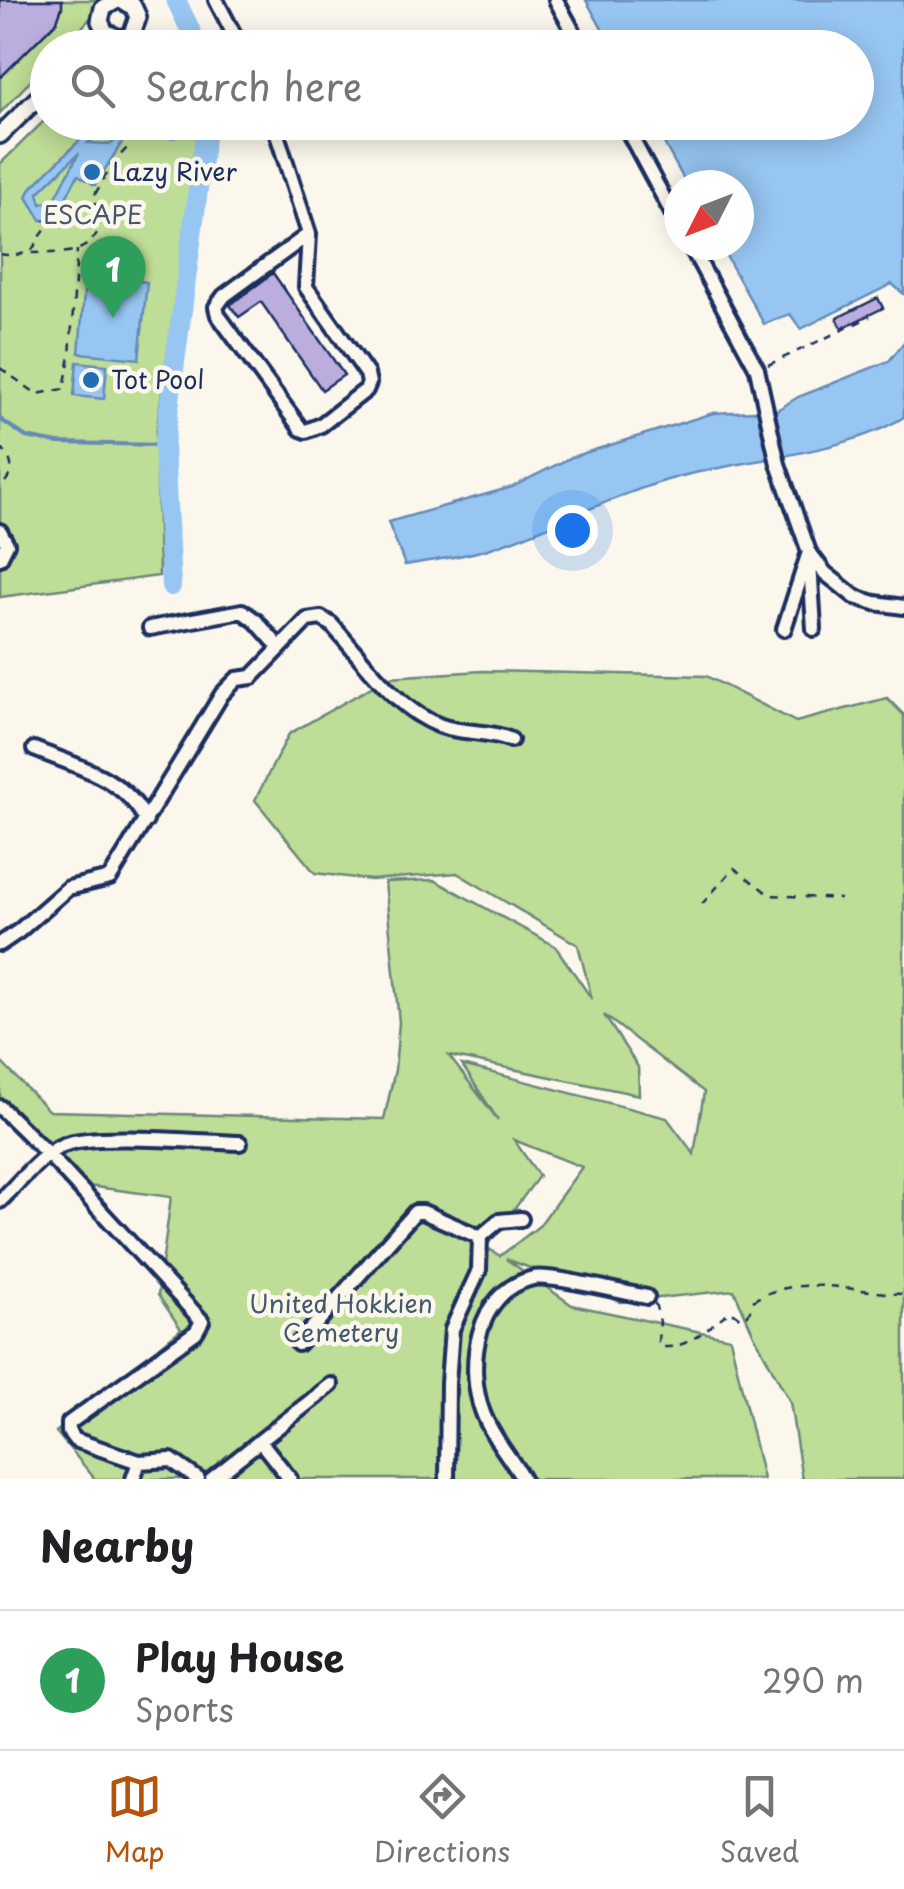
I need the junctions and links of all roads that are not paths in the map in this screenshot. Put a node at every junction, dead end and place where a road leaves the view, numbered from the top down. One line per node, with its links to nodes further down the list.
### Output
1 (124, 0): 4 (main road); 5 (main road)
2 (216, 0): 6 (street)
3 (556, 0): 7 (street)
4 (104, 30)
5 (133, 30)
6 (232, 30)
7 (572, 30)
8 (30, 105): 9 (main road)
9 (0, 134)
10 (279, 140): 13 (street)
11 (633, 140): 12 (street)
12 (664, 198)
13 (309, 234): 13 (street)
14 (698, 260): 16 (street)
15 (0, 531): 17 (street)
16 (809, 552): 18 (street); 20 (street); 21 (street)
17 (0, 558)
18 (904, 607)
19 (150, 628): 22 (street)
20 (784, 629)
21 (814, 629)
22 (279, 646): 23 (street); 25 (street)
23 (511, 740)
24 (34, 748): 25 (street)
25 (146, 820): 26 (street)
26 (0, 944)
27 (0, 1107): 29 (street)
28 (240, 1144): 29 (street)
29 (48, 1154): 30 (street); 37 (street)
30 (0, 1201)
31 (521, 1219): 32 (street)
32 (480, 1237): 34 (street); 42 (street)
33 (647, 1297): 43 (street)
34 (298, 1344)
35 (331, 1385): 36 (street)
36 (260, 1442): 40 (street); 41 (street)
37 (139, 1462): 38 (street); 39 (street)
38 (133, 1479)
39 (198, 1479)
40 (212, 1479)
41 (290, 1479)
42 (448, 1479)
43 (523, 1479)

